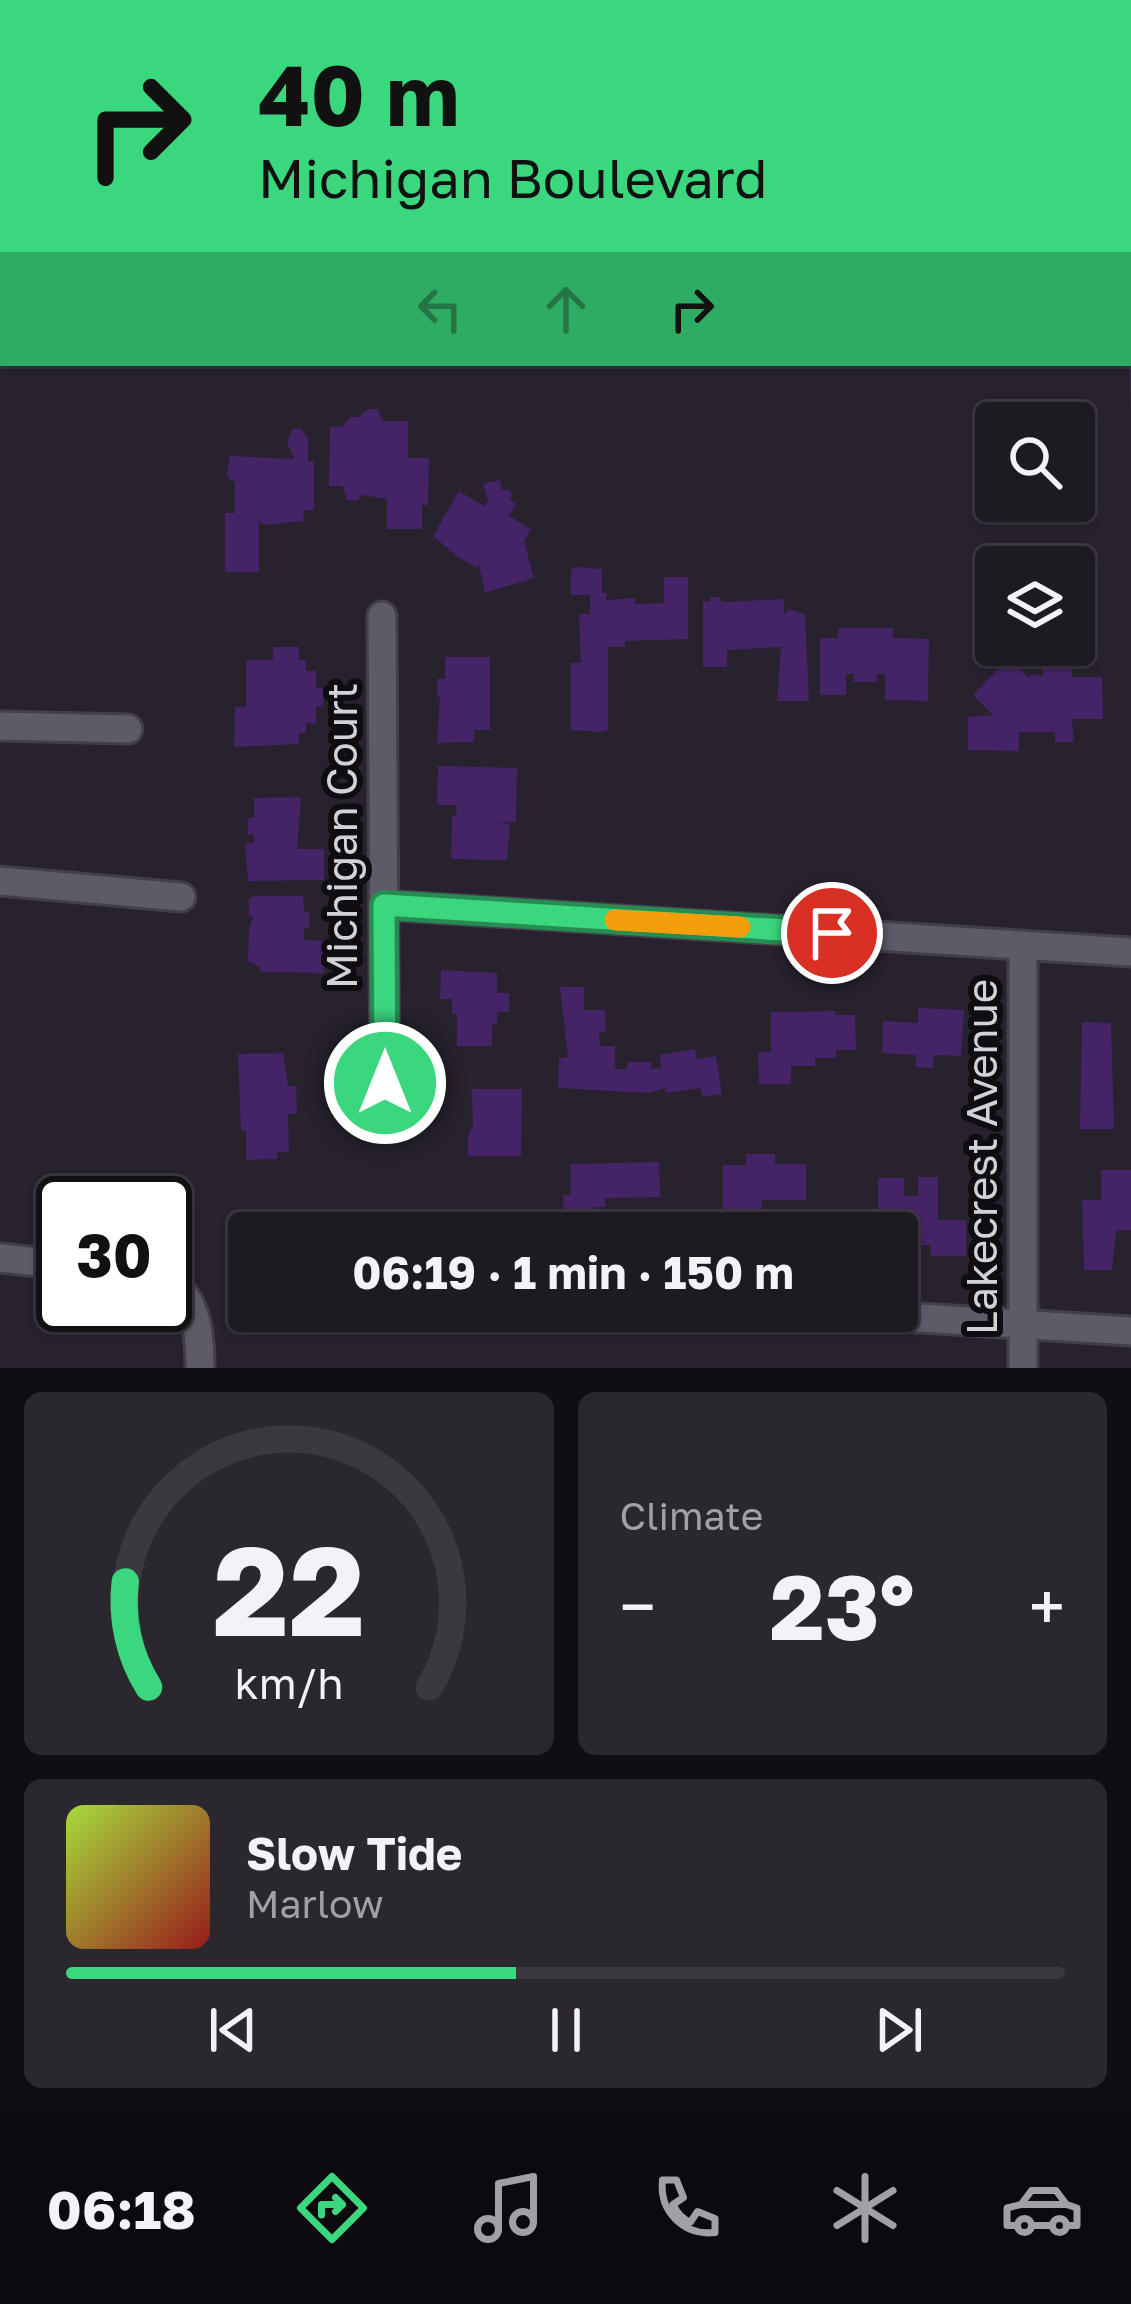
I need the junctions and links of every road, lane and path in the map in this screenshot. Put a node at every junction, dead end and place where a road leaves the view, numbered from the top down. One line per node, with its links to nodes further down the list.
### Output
1 (382, 616): 6 (street, Michigan Court)
2 (0, 726): 3 (street)
3 (128, 730)
4 (0, 881): 5 (street)
5 (181, 897)
6 (384, 905): 7 (street); 9 (street, Michigan Court)
7 (1023, 945): 8 (street); 14 (street, Lakecrest Avenue)
8 (1131, 952)
9 (385, 1128)
10 (0, 1258): 11 (street)
11 (36, 1262)
12 (192, 1306): 16 (street)
13 (918, 1318): 14 (street)
14 (1023, 1324): 15 (street); 17 (street, Lakecrest Avenue)
15 (1131, 1331)
16 (200, 1368)
17 (1023, 1368)

